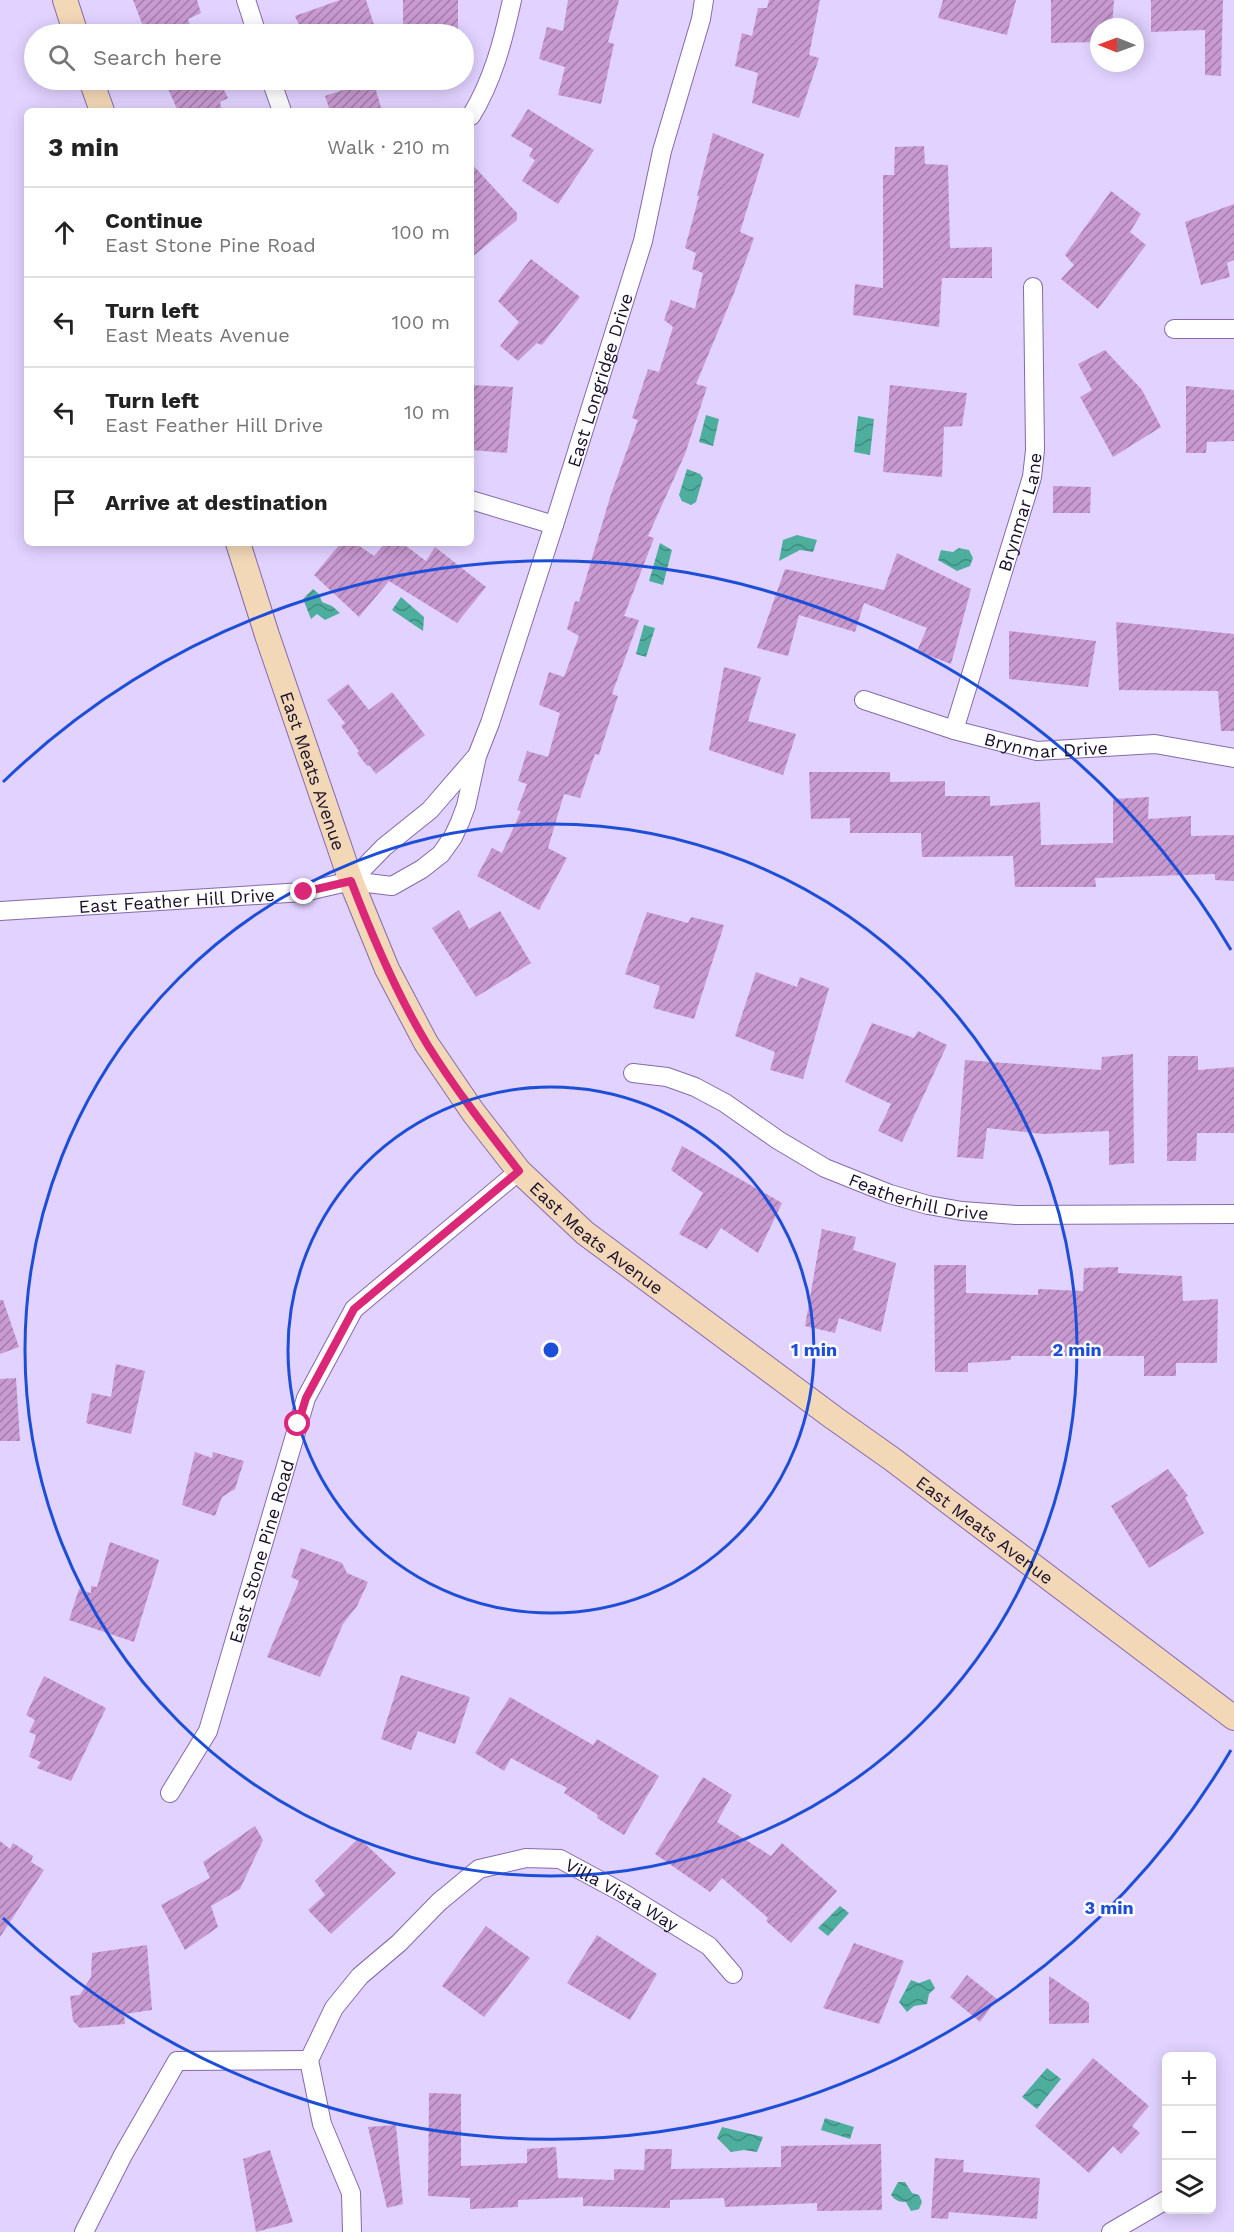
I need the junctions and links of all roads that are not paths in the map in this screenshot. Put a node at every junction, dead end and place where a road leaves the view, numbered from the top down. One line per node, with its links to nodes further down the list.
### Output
1 (65, 0): 5 (street)
2 (246, 0): 6 (street)
3 (512, 0): 11 (street)
4 (704, 0): 16 (street, East Longridge Drive)
5 (73, 24)
6 (254, 24)
7 (95, 90): 9 (street)
8 (275, 90): 10 (street)
9 (101, 108)
10 (281, 108)
11 (474, 111)
12 (1033, 287): 19 (street, Brynmar Lane)
13 (1174, 329): 14 (street)
14 (1234, 329)
15 (474, 501): 16 (street)
16 (554, 525): 20 (street, East Longridge Drive)
17 (239, 546): 22 (street, East Meats Avenue)
18 (864, 700): 19 (street, Brynmar Drive)
19 (954, 730): 21 (street, Brynmar Drive)
20 (477, 756): 22 (street, East Longridge Drive); 22 (street, East Longridge Drive)
21 (1234, 758)
22 (351, 881): 23 (street, East Feather Hill Drive); 25 (street, East Meats Avenue)
23 (0, 911)
24 (633, 1073): 26 (street, Featherhill Drive)
25 (519, 1171): 27 (street, East Meats Avenue); 28 (street, East Stone Pine Road)
26 (1234, 1214)
27 (1234, 1718)
28 (170, 1793)
29 (734, 1974): 30 (street, Villa Vista Way)
30 (309, 2061): 32 (street); 33 (street)
31 (1162, 2203): 34 (street)
32 (84, 2232)
33 (351, 2232)
34 (1111, 2232)

